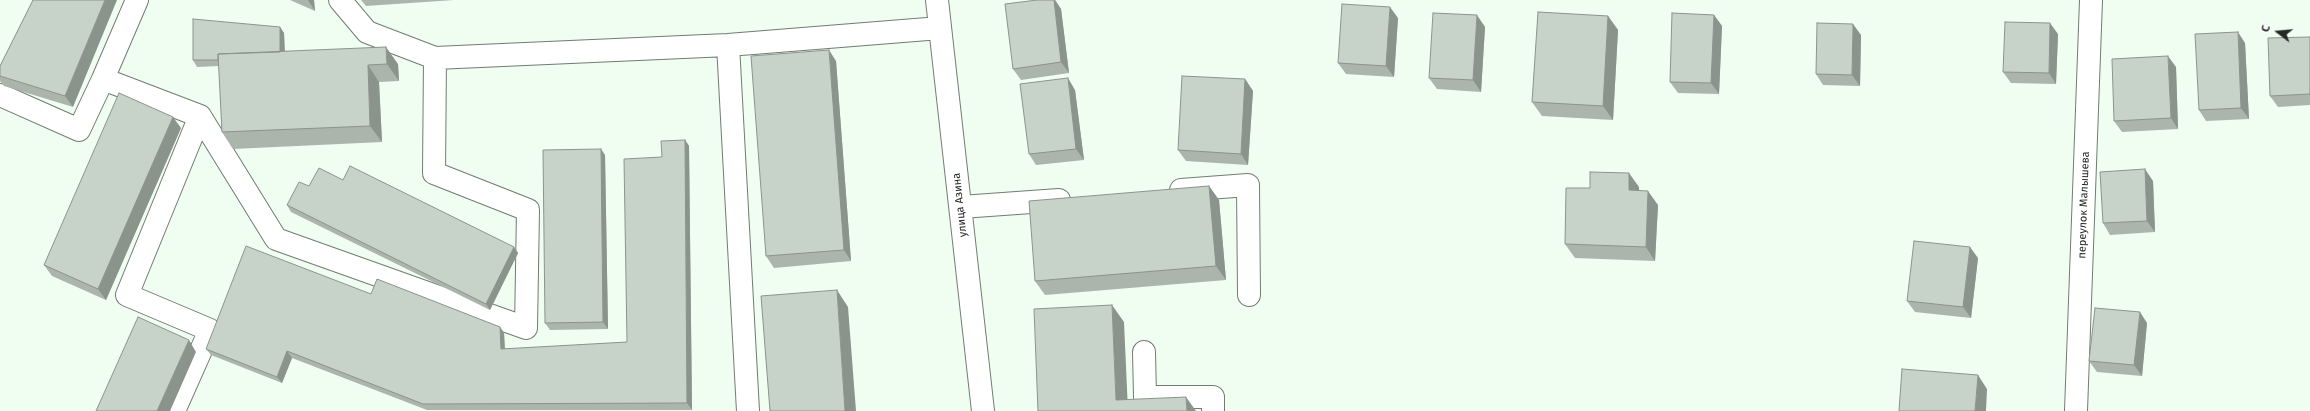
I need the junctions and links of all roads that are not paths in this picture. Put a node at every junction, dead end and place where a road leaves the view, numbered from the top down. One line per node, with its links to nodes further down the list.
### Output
1 (137, 0): 8 (street)
2 (340, 0): 7 (street)
3 (937, 0): 5 (street, улица Азина)
4 (2092, 0): 20 (street, переулок Малышева)
5 (940, 28): 6 (street); 13 (street, улица Азина)
6 (728, 45): 7 (street); 17 (street)
7 (435, 58): 10 (street)
8 (103, 79): 9 (street); 10 (street)
9 (0, 94)
10 (200, 116): 16 (street)
11 (1162, 192): 14 (street)
12 (1077, 198): 13 (street)
13 (960, 207): 18 (street, улица Азина)
14 (1249, 296)
15 (1144, 352): 19 (street)
16 (174, 411)
17 (748, 411)
18 (983, 411)
19 (1213, 411)
20 (2076, 411)

